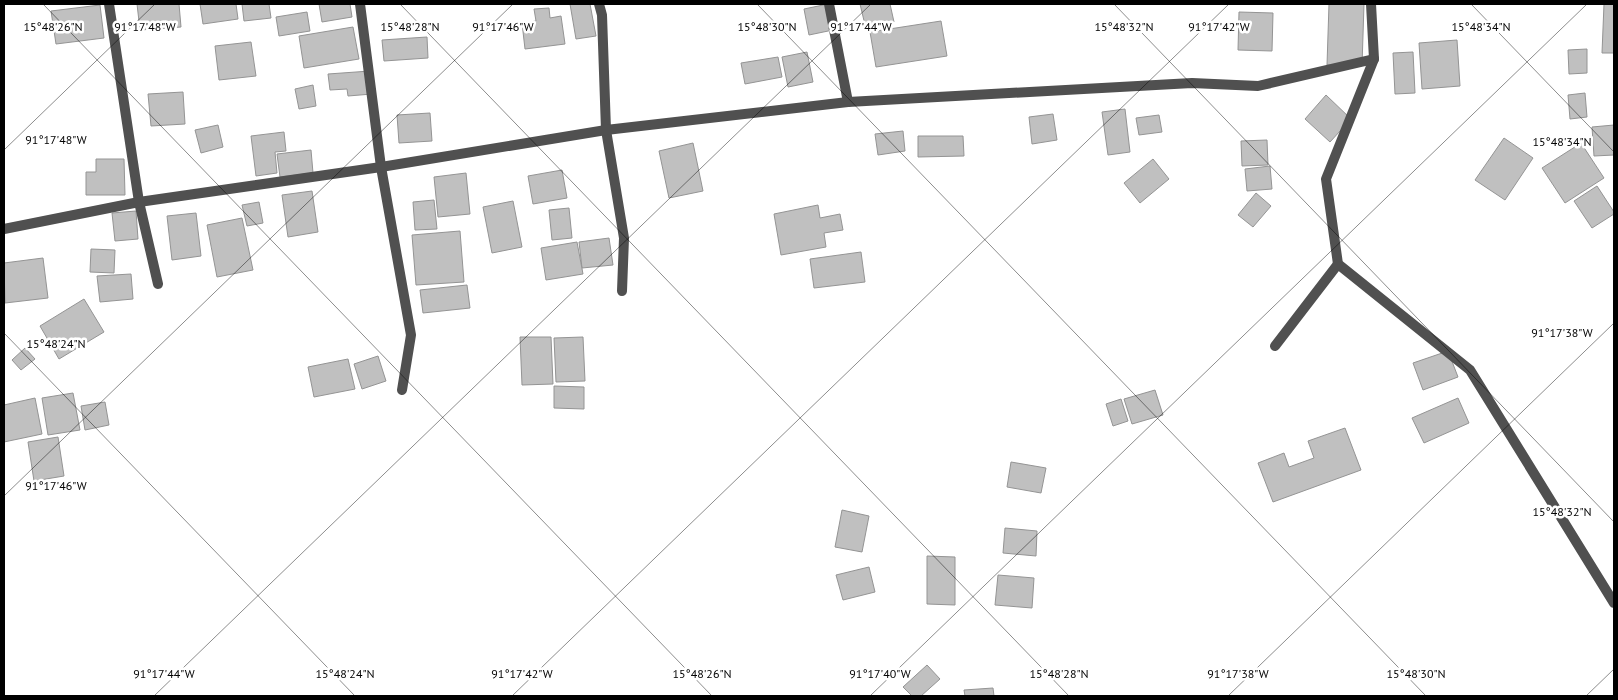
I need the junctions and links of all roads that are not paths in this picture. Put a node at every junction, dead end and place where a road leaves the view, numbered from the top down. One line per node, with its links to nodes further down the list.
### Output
1 (110, 4): 10 (street)
2 (360, 4): 9 (street)
3 (599, 4): 8 (street)
4 (829, 4): 7 (street)
5 (1371, 4): 6 (street)
6 (1374, 59): 7 (street); 12 (street)
7 (848, 102): 8 (street)
8 (606, 130): 9 (street); 14 (street)
9 (381, 168): 10 (street); 16 (street)
10 (139, 202): 11 (street); 13 (street)
11 (4, 229)
12 (1338, 264): 15 (street); 17 (street)
13 (158, 284)
14 (622, 291)
15 (1275, 346)
16 (402, 390)
17 (1614, 603)

